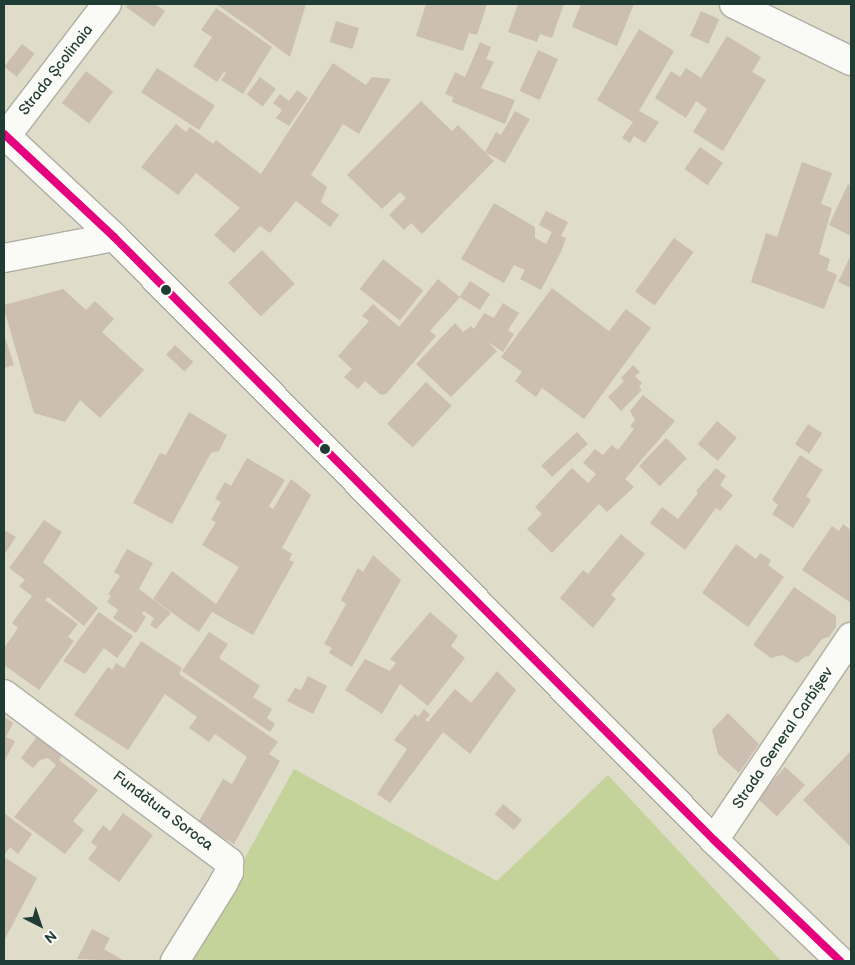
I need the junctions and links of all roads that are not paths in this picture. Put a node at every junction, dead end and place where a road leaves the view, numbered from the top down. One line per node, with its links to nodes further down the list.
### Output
1 (107, 4): 4 (main road, Strada Școlinaia)
2 (734, 4): 3 (main road)
3 (851, 61)
4 (5, 135): 5 (main road)
5 (114, 237): 6 (main road); 9 (main road)
6 (4, 258)
7 (851, 637): 9 (main road, Strada General Carbîșev)
8 (4, 694): 10 (main road, Fundătura Sorocа)
9 (714, 840): 11 (main road)
10 (175, 961)
11 (840, 961)

